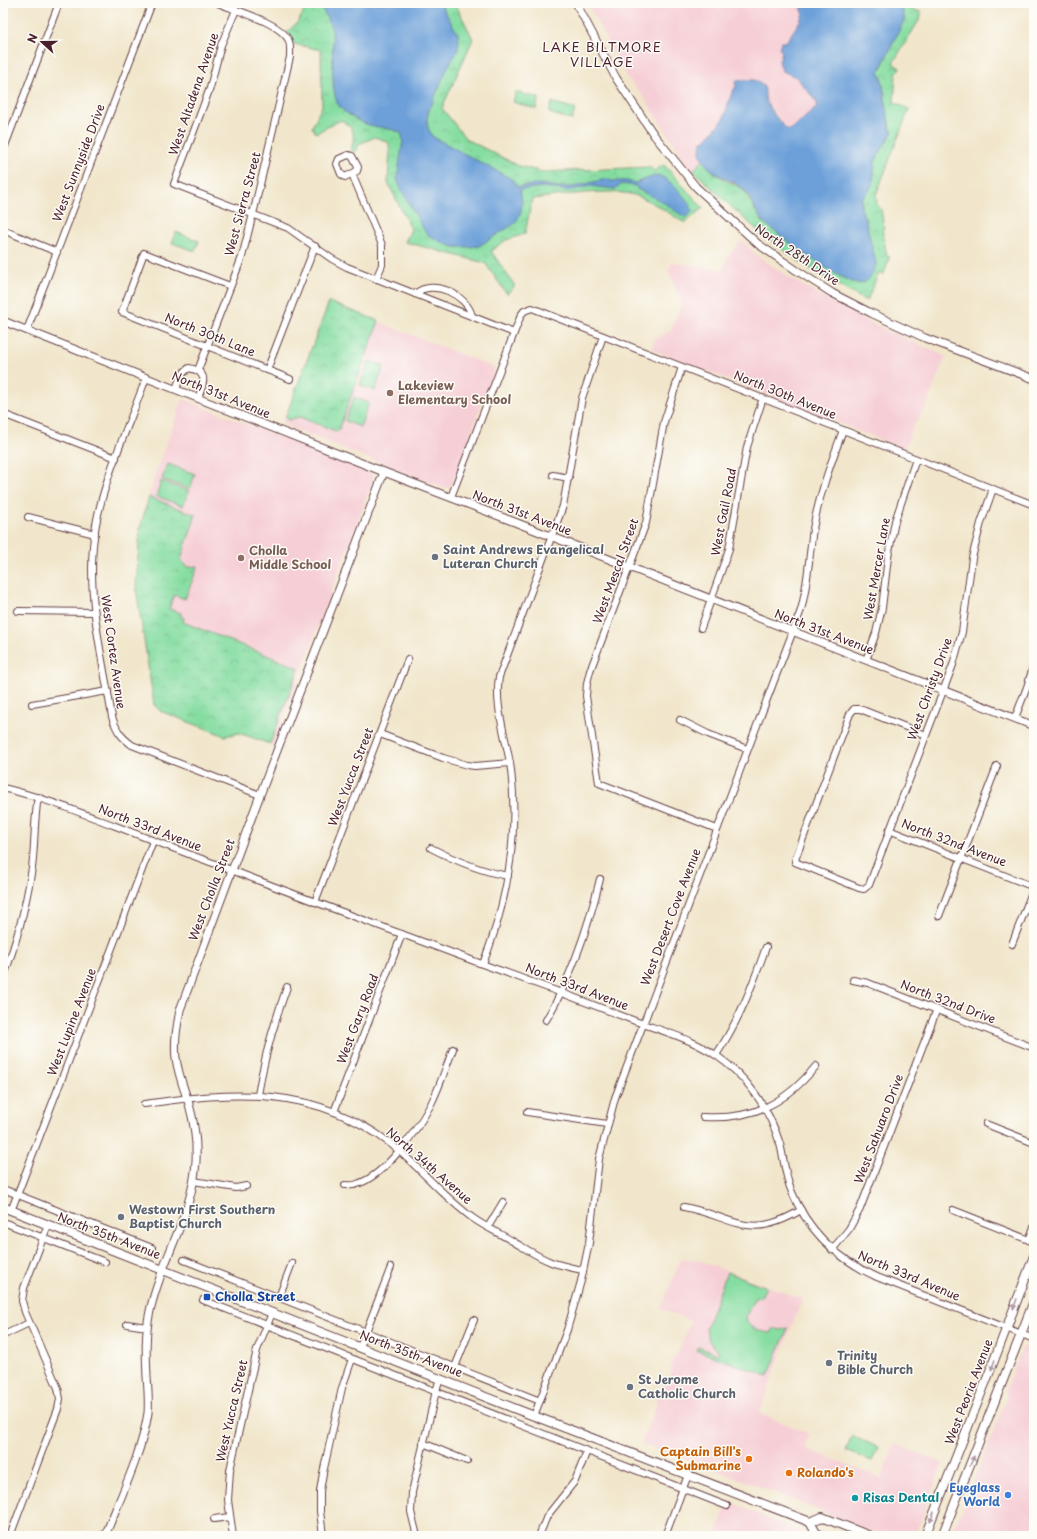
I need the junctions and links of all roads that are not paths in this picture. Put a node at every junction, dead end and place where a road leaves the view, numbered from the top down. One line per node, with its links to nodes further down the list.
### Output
1 (59, 3): 6 (street)
2 (152, 3): 11 (street, West Sunnyside Drive)
3 (218, 3): 5 (street)
4 (576, 3): 26 (street, North 28th Drive)
5 (236, 10): 8 (street, West Sierra Street); 8 (street, West Altadena Avenue)
6 (3, 151)
7 (352, 174): 12 (street)
8 (253, 215): 10 (street); 13 (street, West Sierra Street)
9 (3, 230): 11 (street)
10 (315, 246): 12 (street); 23 (street)
11 (57, 252): 17 (street, West Sunnyside Drive)
12 (376, 279): 14 (street)
13 (230, 286): 20 (street, West Sierra Street); 20 (street, North 30th Lane)
14 (415, 294): 15 (street); 15 (street)
15 (472, 316): 18 (street)
16 (3, 321): 17 (street, North 31st Avenue)
17 (27, 330): 24 (street, North 31st Avenue)
18 (514, 333): 19 (street, North 30th Avenue); 38 (street)
19 (603, 336): 21 (street, North 30th Avenue); 36 (street)
20 (207, 346): 22 (street, West Sierra Street); 23 (street, North 30th Lane)
21 (682, 367): 29 (street, North 30th Avenue); 43 (street, West Mescal Street)
22 (198, 370): 27 (street); 28 (street)
23 (267, 370): 25 (street, North 30th Lane)
24 (146, 378): 27 (street, North 31st Avenue); 32 (street, West Cortez Avenue)
25 (290, 379)
26 (1034, 379)
27 (176, 390): 28 (street, North 31st Avenue)
28 (198, 398): 34 (street, North 31st Avenue)
29 (763, 398): 31 (street, North 30th Avenue); 44 (street, West Gail Road)
30 (3, 414): 32 (street)
31 (843, 430): 33 (street, North 30th Avenue); 48 (street, West Desert Cove Avenue)
32 (116, 458): 41 (street, West Cortez Avenue)
33 (916, 459): 37 (street, North 30th Avenue); 50 (street, West Mercer Lane)
34 (384, 472): 38 (street, North 31st Avenue); 64 (street, West Cholla Street)
35 (553, 475): 36 (street)
36 (569, 478): 42 (street)
37 (993, 489): 39 (street, North 30th Avenue); 53 (street, West Christy Drive)
38 (451, 497): 42 (street, North 31st Avenue)
39 (1034, 505)
40 (28, 517): 41 (street)
41 (95, 534): 46 (street, West Cortez Avenue)
42 (551, 536): 43 (street, North 31st Avenue); 61 (street)
43 (630, 567): 44 (street, North 31st Avenue); 66 (street, West Mescal Street)
44 (712, 599): 47 (street, West Gail Road); 48 (street, North 31st Avenue)
45 (18, 611): 46 (street)
46 (94, 612): 52 (street, West Cortez Avenue)
47 (701, 628)
48 (793, 631): 50 (street, North 31st Avenue); 60 (street, West Desert Cove Avenue)
49 (408, 660): 58 (street, West Yucca Street)
50 (866, 660): 53 (street, North 31st Avenue)
51 (1034, 664): 55 (street)
52 (108, 690): 54 (street); 64 (street, West Cortez Avenue)
53 (943, 690): 55 (street, North 31st Avenue); 59 (street, West Christy Drive)
54 (32, 704)
55 (1015, 718): 57 (street, North 31st Avenue)
56 (680, 720): 60 (street)
57 (1034, 726)
58 (380, 734): 61 (street); 75 (street, West Yucca Street)
59 (926, 735): 67 (street, West Christy Drive); 67 (street, West Christy Drive)
60 (747, 749): 66 (street, West Desert Cove Avenue)
61 (510, 763): 72 (street)
62 (997, 766): 70 (street)
63 (3, 788): 65 (street, North 33rd Avenue)
64 (260, 795): 71 (street, West Cholla Street)
65 (38, 797): 68 (street, North 33rd Avenue); 81 (street)
66 (717, 828): 87 (street, West Desert Cove Avenue)
67 (889, 830): 70 (street, North 32nd Avenue)
68 (153, 841): 71 (street, North 33rd Avenue); 107 (street, West Lupine Avenue)
69 (431, 848): 72 (street)
70 (962, 858): 74 (street, North 32nd Avenue); 76 (street)
71 (232, 870): 75 (street, North 33rd Avenue); 93 (street, West Cholla Street)
72 (508, 876): 80 (street)
73 (600, 879): 84 (street)
74 (1034, 887): 78 (street)
75 (315, 902): 77 (street, North 33rd Avenue)
76 (939, 916)
77 (402, 934): 80 (street, North 33rd Avenue); 96 (street, West Gary Road)
78 (1012, 944)
79 (766, 946): 90 (street)
80 (483, 964): 84 (street, North 33rd Avenue)
81 (3, 978)
82 (853, 980): 85 (street, North 32nd Drive)
83 (287, 987): 92 (street)
84 (562, 993): 86 (street); 87 (street, North 33rd Avenue)
85 (937, 1009): 88 (street, North 32nd Drive); 121 (street, West Sahuaro Drive)
86 (546, 1020)
87 (642, 1023): 90 (street, North 33rd Avenue); 99 (street, West Desert Cove Avenue)
88 (1034, 1048)
89 (453, 1049): 102 (street)
90 (716, 1055): 95 (street, North 33rd Avenue)
91 (816, 1066): 95 (street)
92 (258, 1095): 93 (street, North 34th Avenue); 96 (street, North 34th Avenue)
93 (187, 1099): 94 (street, North 34th Avenue); 103 (street, West Cholla Street)
94 (144, 1104)
95 (765, 1108): 98 (street); 111 (street, North 33rd Avenue)
96 (334, 1112): 102 (street, North 34th Avenue)
97 (526, 1112): 99 (street)
98 (703, 1117)
99 (607, 1124): 128 (street, West Desert Cove Avenue)
100 (986, 1124): 101 (street)
101 (1034, 1143)
102 (398, 1151): 104 (street); 116 (street, North 34th Avenue)
103 (194, 1181): 105 (street); 127 (street, West Cholla Street)
104 (345, 1185)
105 (246, 1186)
106 (3, 1189): 107 (street, North 35th Avenue)
107 (17, 1195): 113 (street, West Lupine Avenue); 120 (street, North 35th Avenue)
108 (503, 1202): 116 (street)
109 (3, 1207): 113 (main road, North 35th Avenue)
110 (684, 1207): 111 (street)
111 (801, 1210): 121 (street, North 33rd Avenue)
112 (953, 1210): 119 (street)
113 (11, 1211): 115 (main road, North 35th Avenue)
114 (3, 1222): 118 (street, North 35th Avenue)
115 (48, 1225): 118 (street); 127 (main road, North 35th Avenue)
116 (488, 1227): 128 (street, North 34th Avenue)
117 (1034, 1227): 119 (street)
118 (43, 1237): 124 (street, North 35th Avenue); 134 (street)
119 (1031, 1241)
120 (152, 1248)
121 (832, 1250): 138 (street, North 33rd Avenue)
122 (1034, 1256): 138 (main road, West Peoria Avenue, one-way to 138)
123 (184, 1260): 129 (street, North 35th Avenue)
124 (106, 1262)
125 (292, 1263): 129 (street)
126 (392, 1267): 139 (street)
127 (163, 1270): 132 (main road, North 35th Avenue); 137 (street, West Cholla Street)
128 (583, 1270): 148 (street, West Desert Cove Avenue)
129 (279, 1297): 139 (street, North 35th Avenue)
130 (204, 1300): 136 (street)
131 (1034, 1301): 141 (main road)
132 (272, 1313): 136 (street, West Yucca Street); 143 (main road, North 35th Avenue)
133 (474, 1320): 145 (street)
134 (29, 1323): 140 (street); 159 (street)
135 (127, 1324): 137 (street)
136 (266, 1325): 144 (street); 156 (street, West Yucca Street)
137 (147, 1327): 160 (street, West Cholla Street)
138 (1006, 1328): 141 (street, North 33rd Avenue); 168 (main road, West Peoria Avenue, one-way to 168)
139 (366, 1332): 143 (street); 145 (street, North 35th Avenue)
140 (6, 1334)
141 (1021, 1334): 142 (street, North 33rd Avenue); 169 (main road, one-way to 141)
142 (1034, 1339)
143 (360, 1348): 146 (main road, North 35th Avenue)
144 (352, 1359): 147 (street); 162 (street)
145 (455, 1367): 148 (street, North 35th Avenue)
146 (440, 1379): 147 (street); 149 (main road, North 35th Avenue)
147 (436, 1391): 150 (street); 151 (street)
148 (540, 1401): 149 (street, West Desert Cove Avenue)
149 (534, 1416): 153 (main road, North 35th Avenue)
150 (423, 1443): 152 (street); 163 (street)
151 (587, 1451): 154 (street); 164 (street)
152 (467, 1461)
153 (688, 1475): 154 (street); 158 (main road, North 35th Avenue)
154 (683, 1489): 155 (street); 165 (street)
155 (727, 1506)
156 (230, 1517): 157 (street); 161 (street, West Yucca Street)
157 (214, 1520)
158 (810, 1522): 166 (main road, North 35th Avenue); 167 (main road, North 35th Avenue)
159 (10, 1536)
160 (105, 1536)
161 (233, 1536)
162 (324, 1536)
163 (417, 1536)
164 (539, 1536)
165 (665, 1536)
166 (822, 1536)
167 (870, 1536)
168 (925, 1536)
169 (942, 1536)

